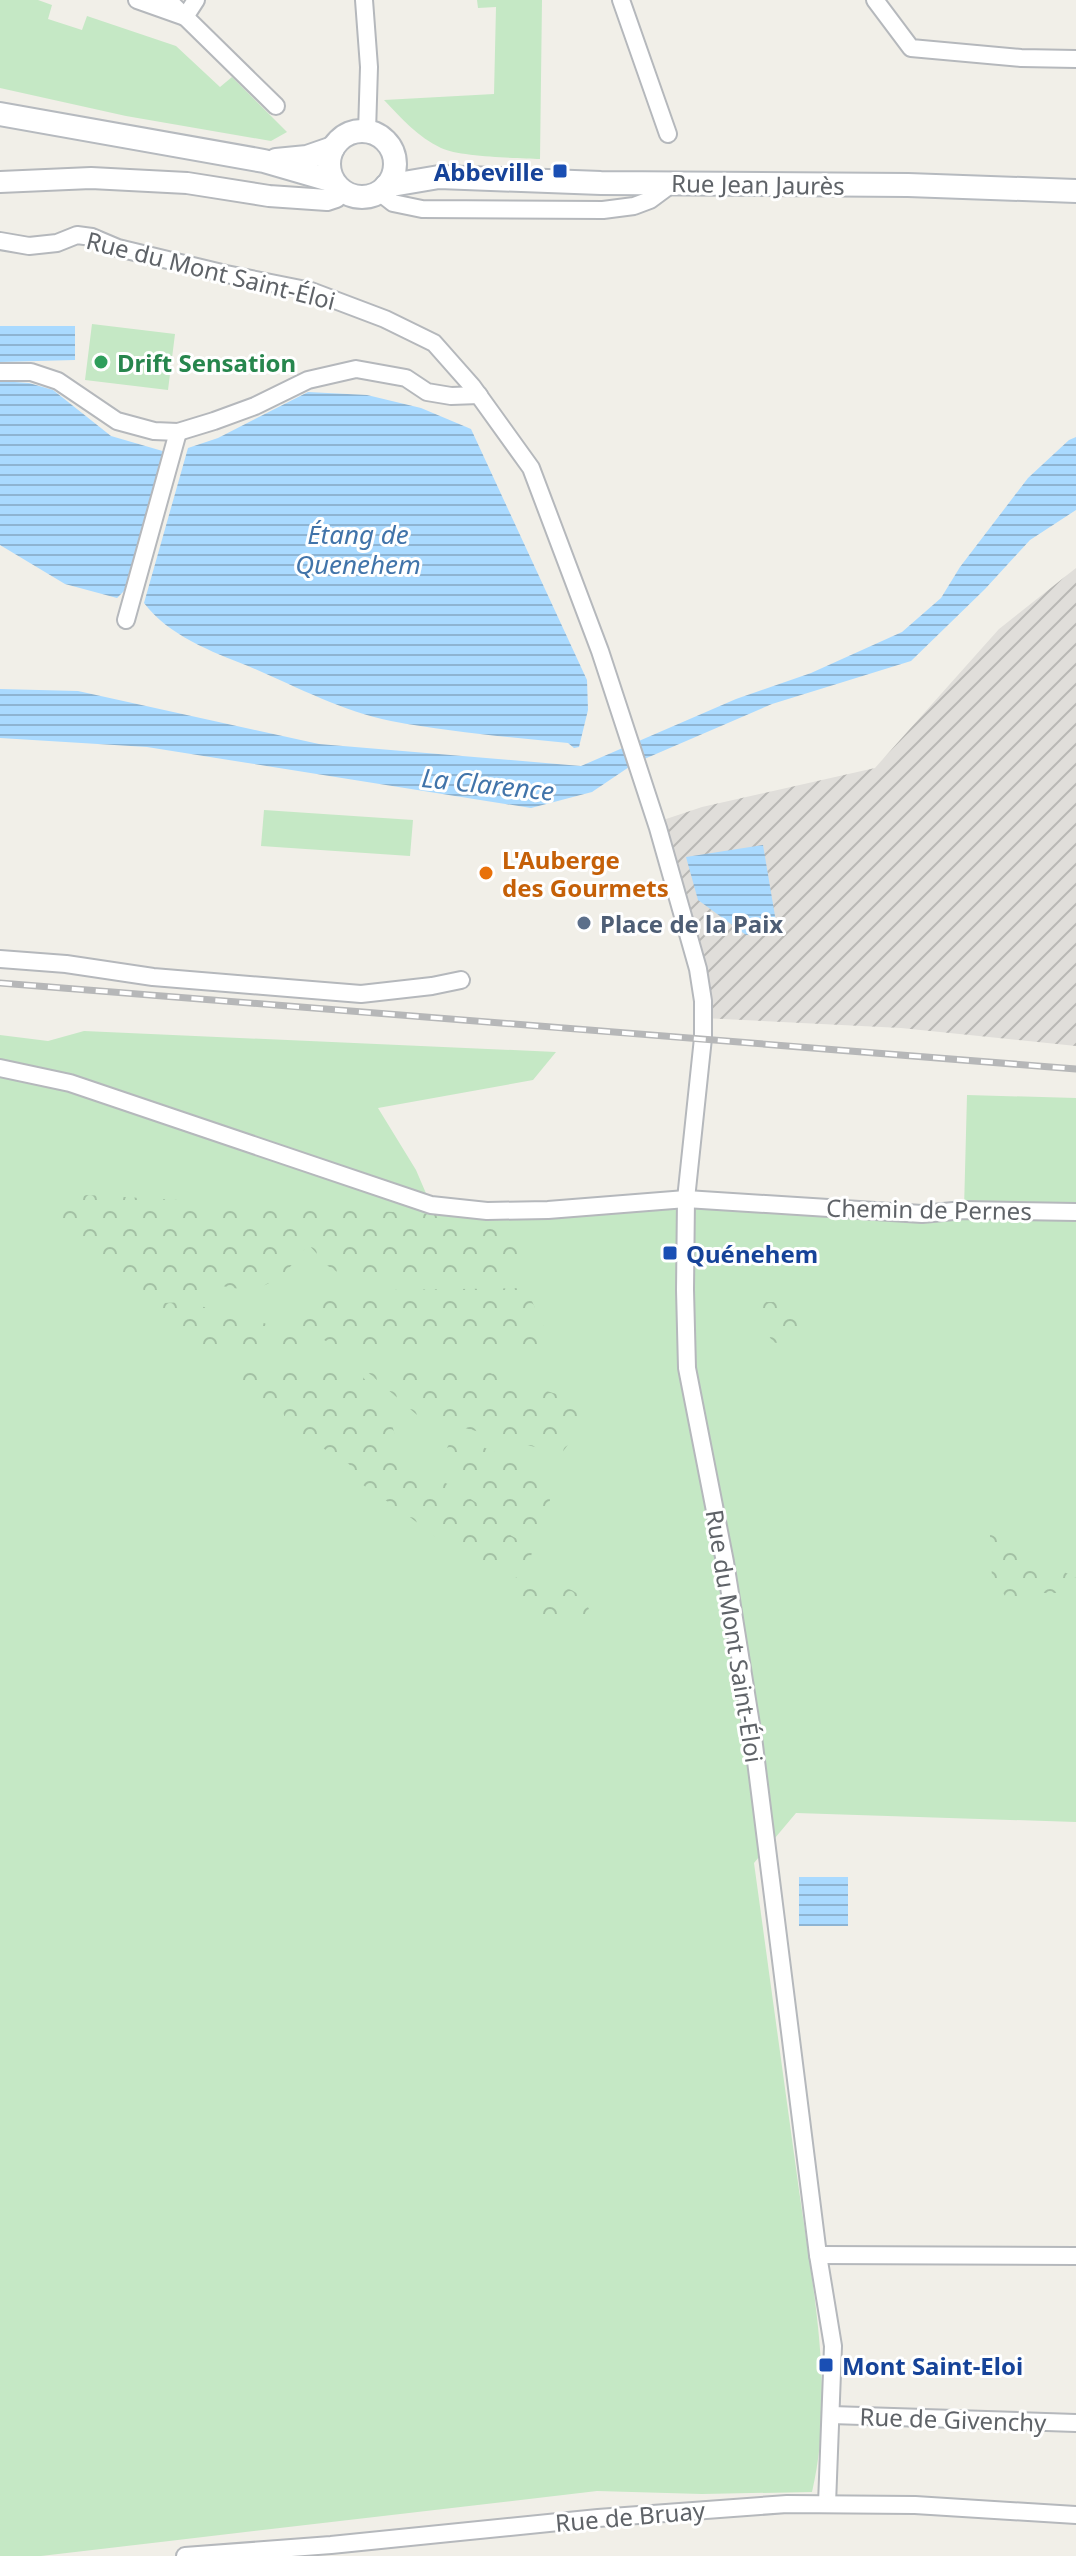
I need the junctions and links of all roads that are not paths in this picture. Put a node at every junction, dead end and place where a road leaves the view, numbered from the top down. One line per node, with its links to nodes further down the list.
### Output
1 (137, 0): 7 (street)
2 (168, 0): 7 (street)
3 (196, 0): 7 (street)
4 (364, 0): 11 (street)
5 (621, 0): 12 (street)
6 (875, 0): 8 (street)
7 (185, 17): 9 (street)
8 (1076, 59)
9 (276, 106)
10 (0, 114): 15 (main road)
11 (367, 132): 13 (main road); 14 (main road)
12 (668, 134)
13 (333, 148): 15 (main road); 19 (main road)
14 (392, 152): 16 (main road, Rue Jean Jaurès); 20 (main road)
15 (264, 161): 19 (main road)
16 (439, 177): 18 (main road, Rue Jean Jaurès); 20 (main road, Rue Jean Jaurès)
17 (0, 182): 19 (street)
18 (673, 183): 20 (street); 21 (main road, Rue Jean Jaurès)
19 (337, 186): 20 (main road)
20 (382, 189)
21 (1076, 191)
22 (0, 230): 24 (street)
23 (0, 241): 24 (street, Rue du Mont Saint-Éloi)
24 (20, 244): 26 (street, Rue du Mont Saint-Éloi)
25 (0, 372): 27 (street)
26 (479, 395): 27 (street); 32 (street, Rue du Mont Saint-Éloi)
27 (178, 432): 28 (street)
28 (126, 620)
29 (0, 959): 30 (street)
30 (461, 980)
31 (0, 1068): 32 (street, Chemin de Pernes)
32 (686, 1199): 33 (street, Chemin de Pernes); 34 (street, Rue du Mont Saint-Éloi)
33 (1076, 1212)
34 (818, 2255): 35 (street); 36 (street, Rue du Mont Saint-Éloi)
35 (1076, 2256)
36 (831, 2415): 37 (street, Rue de Givenchy); 38 (street, Rue du Mont Saint-Éloi)
37 (1076, 2423)
38 (827, 2504): 39 (street, Rue de Bruay); 40 (street, Rue de Bruay)
39 (1076, 2515)
40 (185, 2556)

